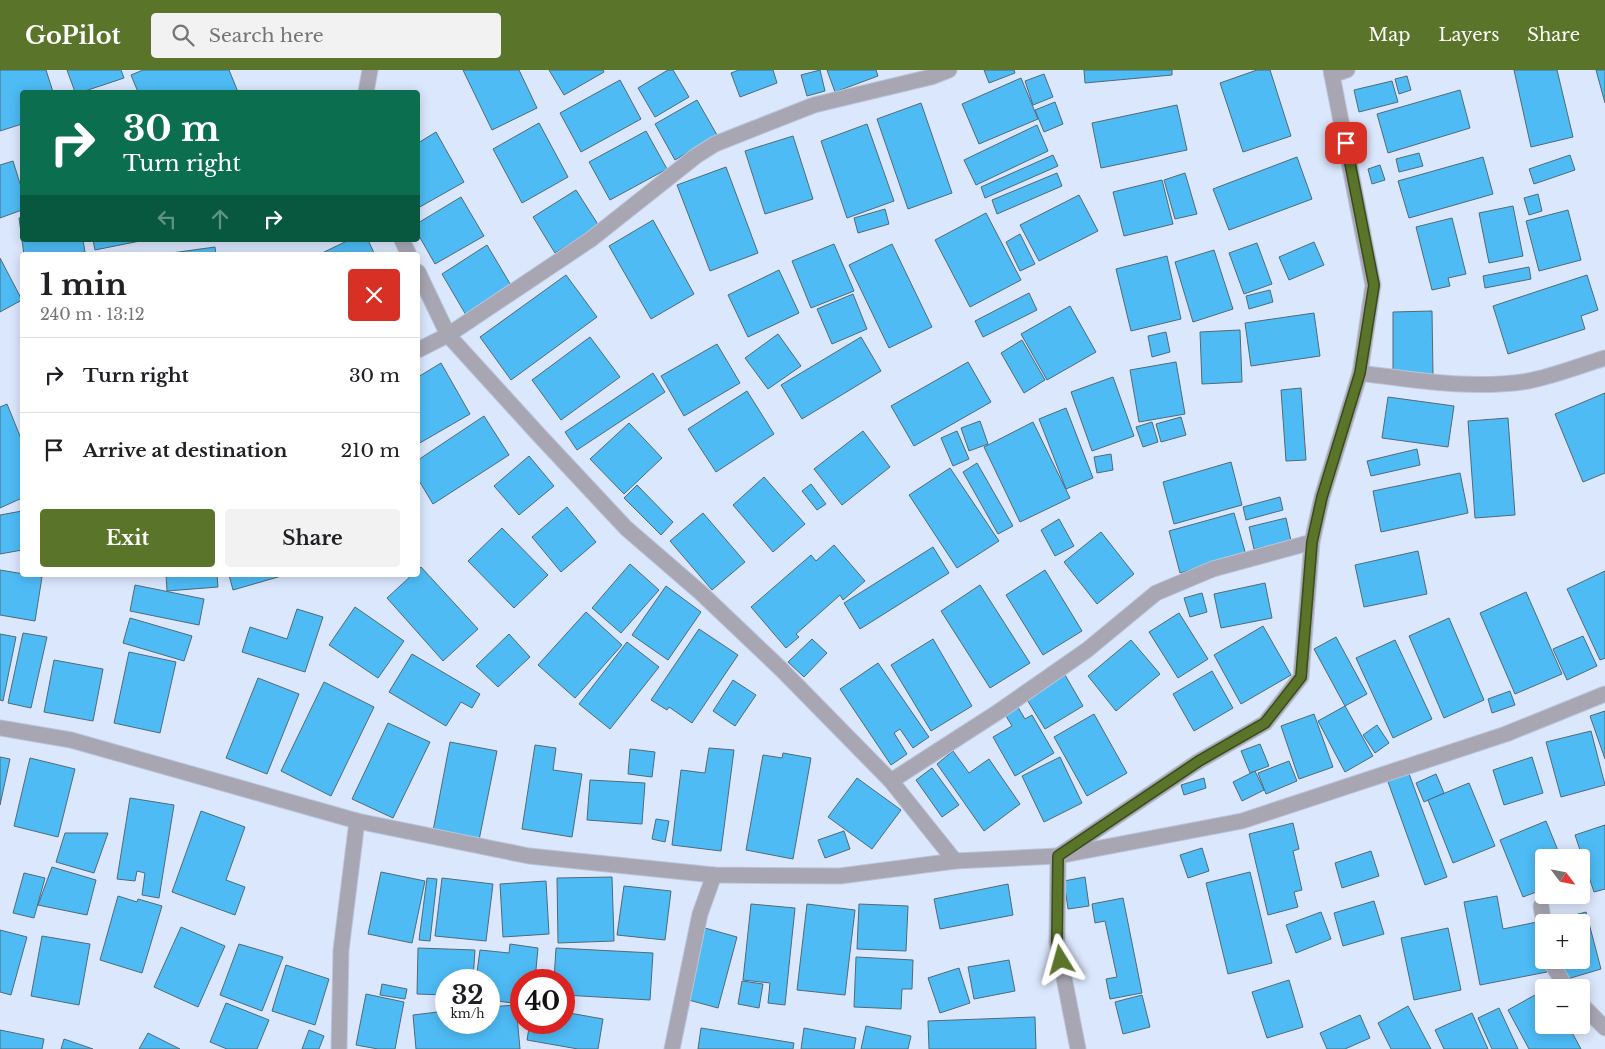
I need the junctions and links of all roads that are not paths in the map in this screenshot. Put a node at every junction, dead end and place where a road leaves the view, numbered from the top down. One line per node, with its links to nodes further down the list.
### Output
1 (370, 70): 5 (street)
2 (949, 70): 7 (street)
3 (1347, 70): 4 (street)
4 (1331, 72): 10 (street)
5 (366, 90)
6 (420, 276): 7 (street)
7 (448, 335): 8 (street); 14 (street)
8 (420, 349)
9 (1605, 358): 10 (street)
10 (1360, 373): 11 (street)
11 (1312, 542): 14 (street); 16 (street)
12 (1605, 694): 16 (street)
13 (0, 728): 15 (street)
14 (891, 781): 17 (street)
15 (356, 821): 18 (street); 23 (street)
16 (1058, 856): 17 (street); 25 (street)
17 (955, 861): 18 (street)
18 (714, 875): 24 (street)
19 (1541, 906): 20 (street)
20 (1542, 914)
21 (1590, 1013): 22 (street)
22 (1605, 1028)
23 (339, 1049)
24 (672, 1049)
25 (1078, 1049)

